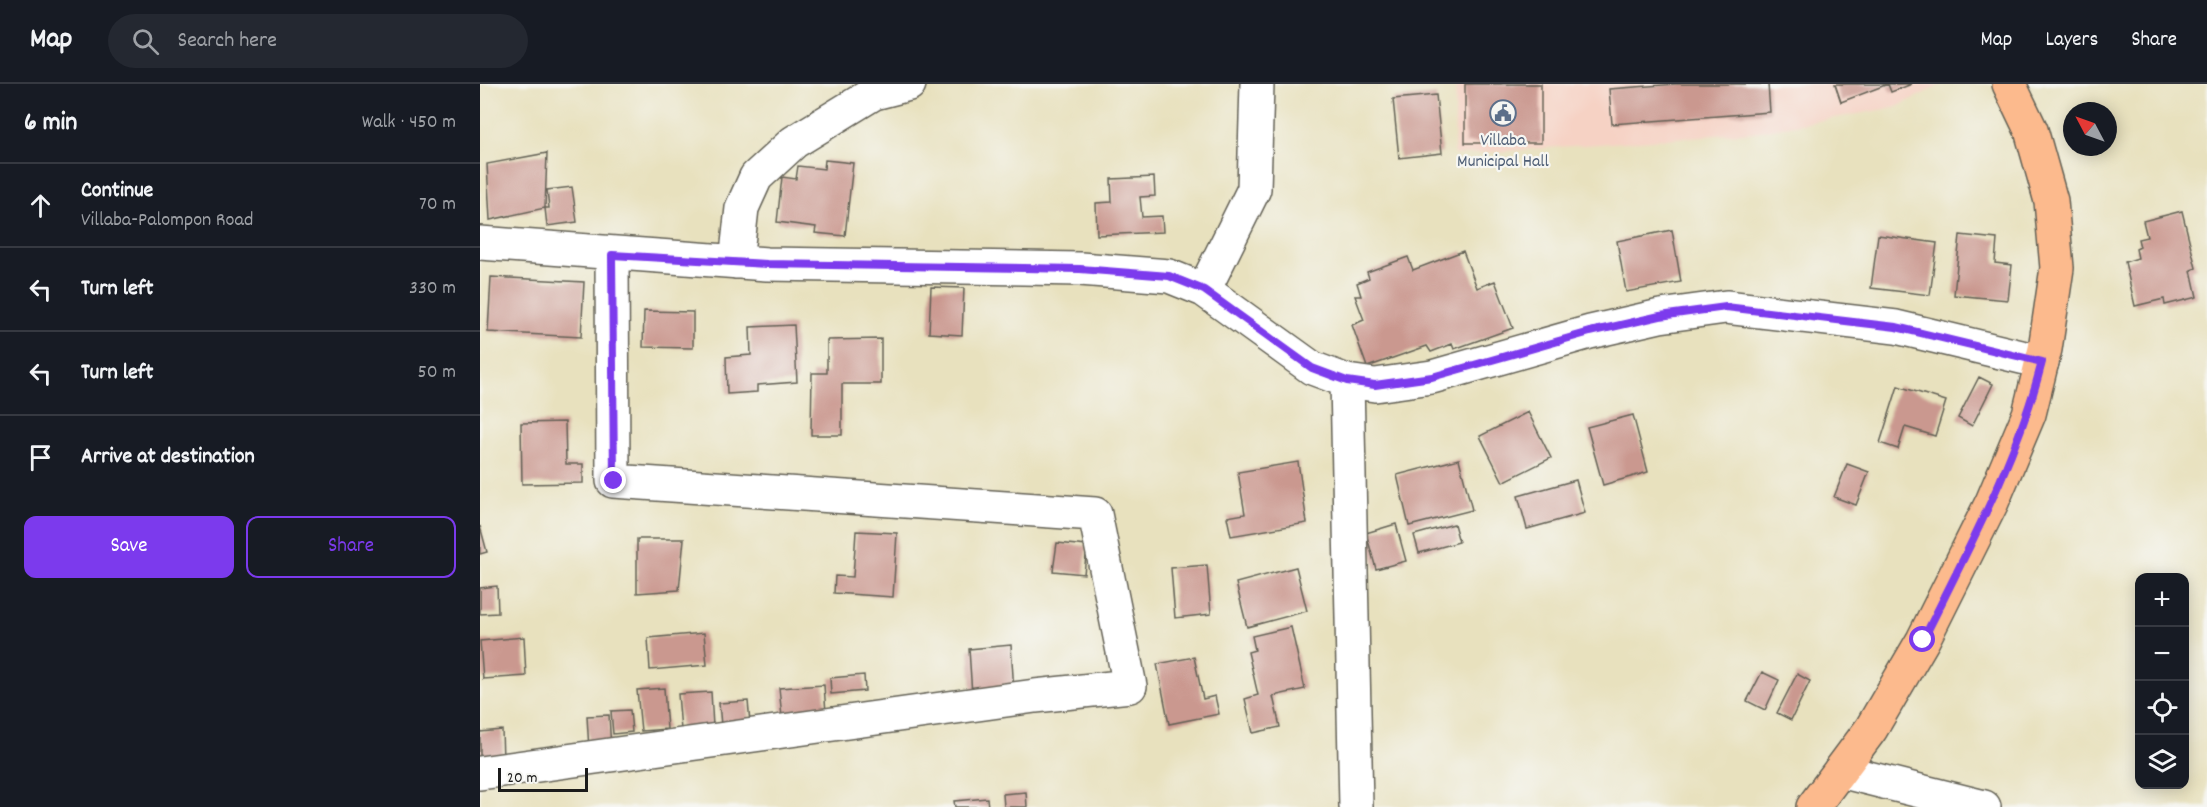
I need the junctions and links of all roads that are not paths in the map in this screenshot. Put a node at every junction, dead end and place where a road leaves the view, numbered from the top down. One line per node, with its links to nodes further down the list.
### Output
1 (909, 84): 6 (street)
2 (1257, 84): 7 (street)
3 (2009, 84): 8 (main road)
4 (480, 243): 5 (street)
5 (612, 255): 6 (street); 11 (street)
6 (736, 262): 7 (street)
7 (1204, 290): 9 (street)
8 (2042, 362): 9 (street); 10 (main road)
9 (1347, 381): 12 (street)
10 (1840, 771): 13 (main road); 14 (street)
11 (480, 773)
12 (1356, 807)
13 (1813, 807)
14 (1984, 807)

